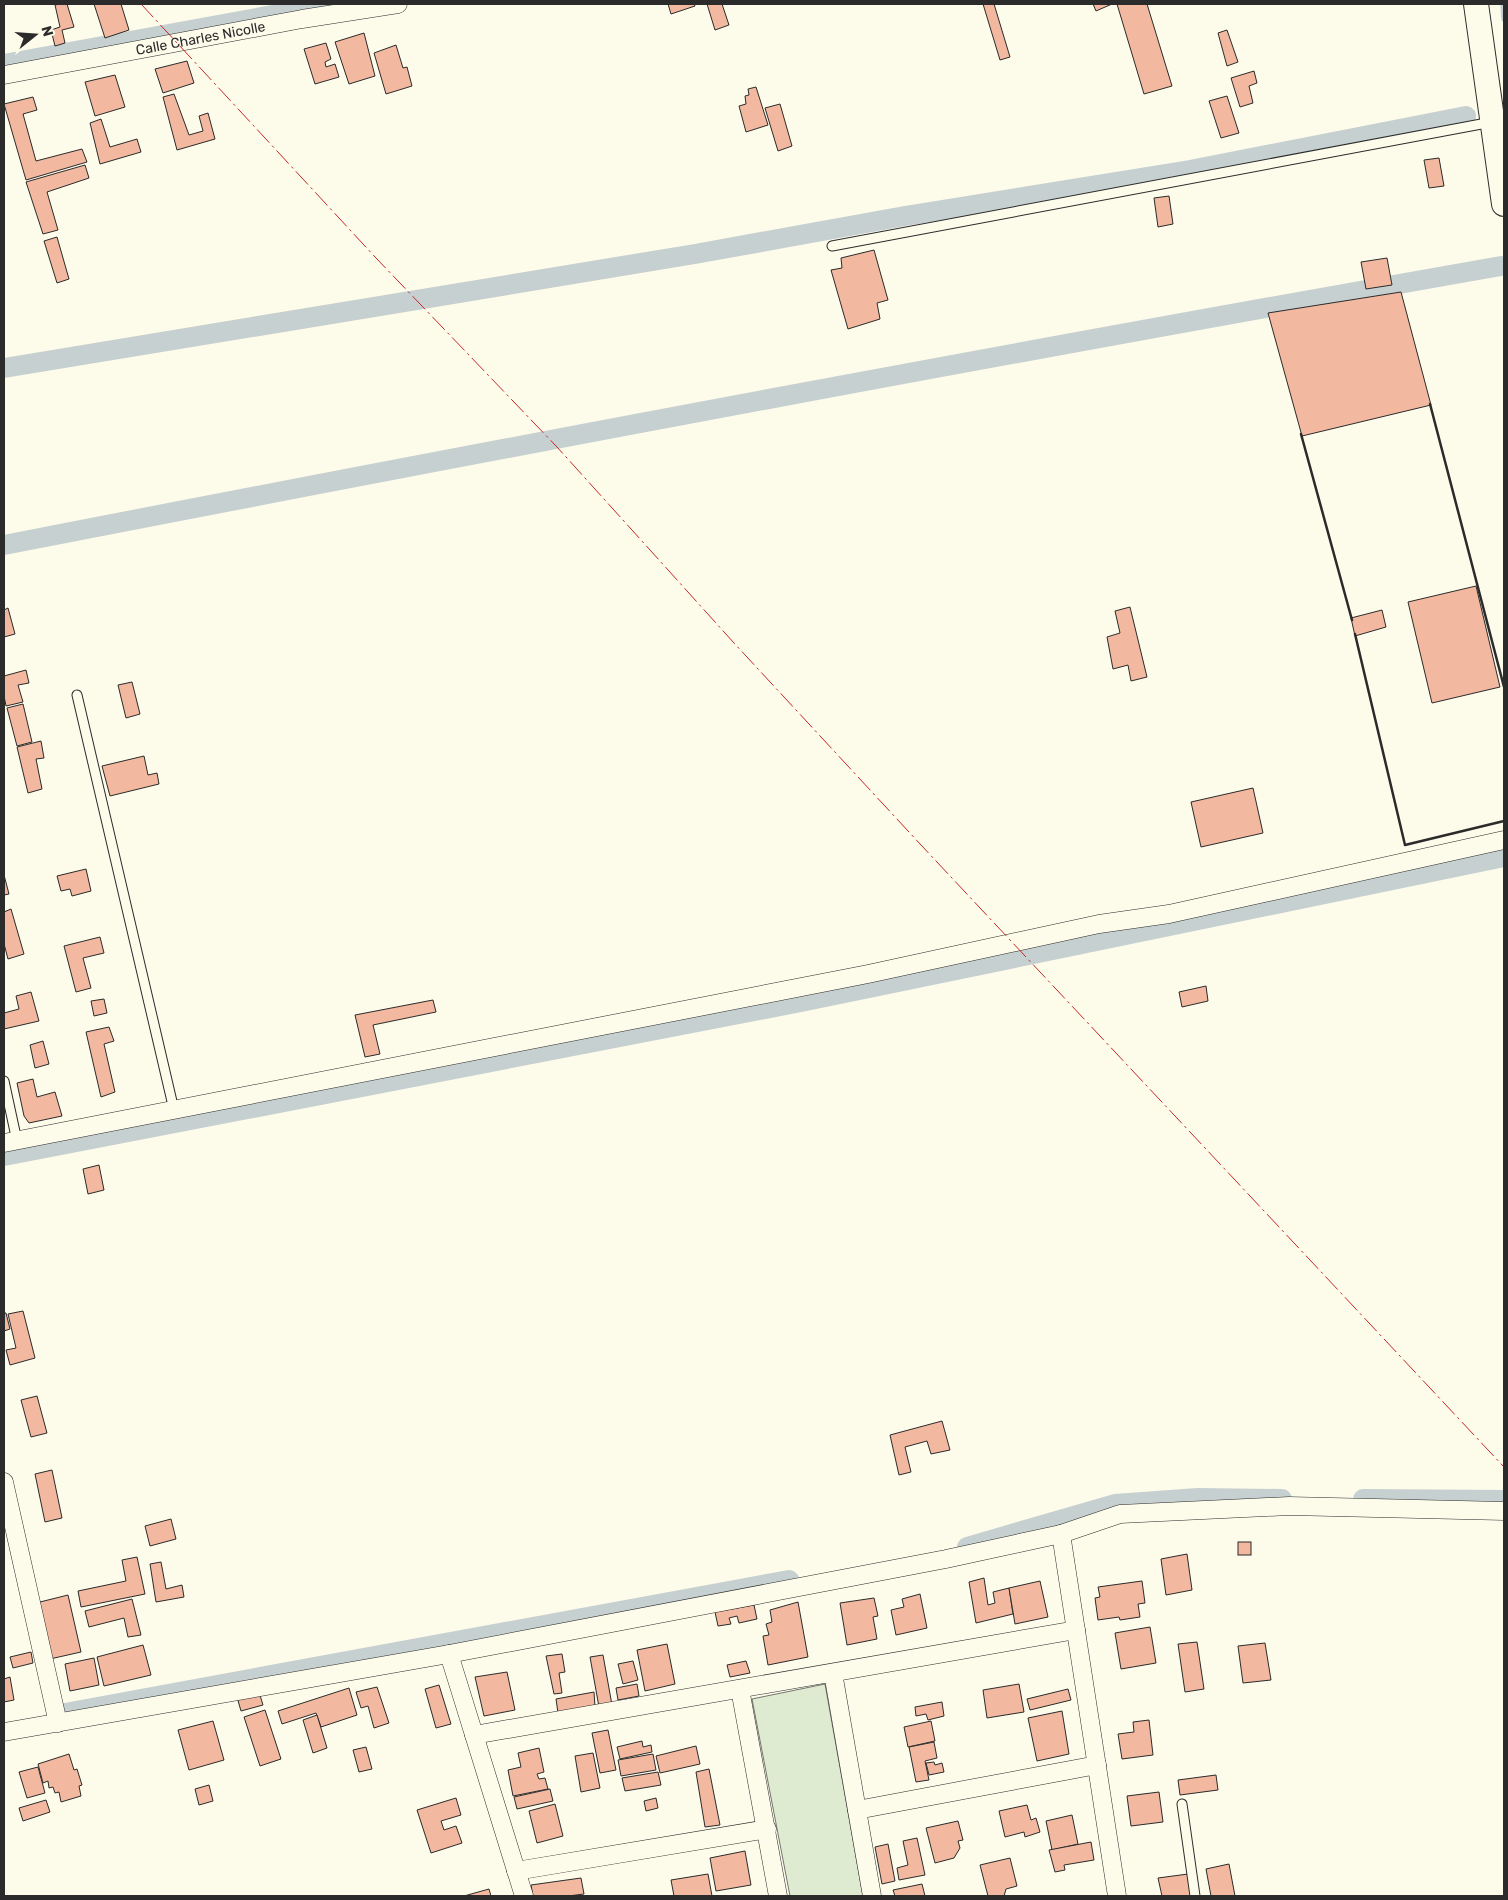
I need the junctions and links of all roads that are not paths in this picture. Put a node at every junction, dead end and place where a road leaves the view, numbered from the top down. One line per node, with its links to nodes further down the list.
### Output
1 (398, 4): 3 (street, Calle Charles Nicolle)
2 (1476, 4): 4 (street)
3 (4, 75)
4 (1492, 122): 5 (street); 6 (lane)
5 (1504, 204)
6 (832, 246)
7 (77, 695): 10 (lane)
8 (1504, 840): 10 (street)
9 (4, 1081): 11 (lane)
10 (174, 1110): 11 (street)
11 (10, 1142)
12 (4, 1482): 19 (street)
13 (1504, 1511): 14 (street)
14 (1061, 1534): 15 (street); 16 (street)
15 (1076, 1630): 17 (street); 22 (street)
16 (449, 1654): 19 (street); 21 (street)
17 (833, 1673): 18 (street); 24 (street)
18 (740, 1689): 21 (street); 25 (street)
19 (58, 1723): 20 (street)
20 (4, 1732)
21 (474, 1736): 26 (street)
22 (1097, 1764): 24 (street); 30 (street)
23 (1182, 1804): 31 (lane)
24 (857, 1810): 29 (street)
25 (767, 1829): 26 (street); 28 (street)
26 (516, 1871): 27 (street)
27 (524, 1896)
28 (778, 1896)
29 (872, 1896)
30 (1117, 1896)
31 (1195, 1896)

